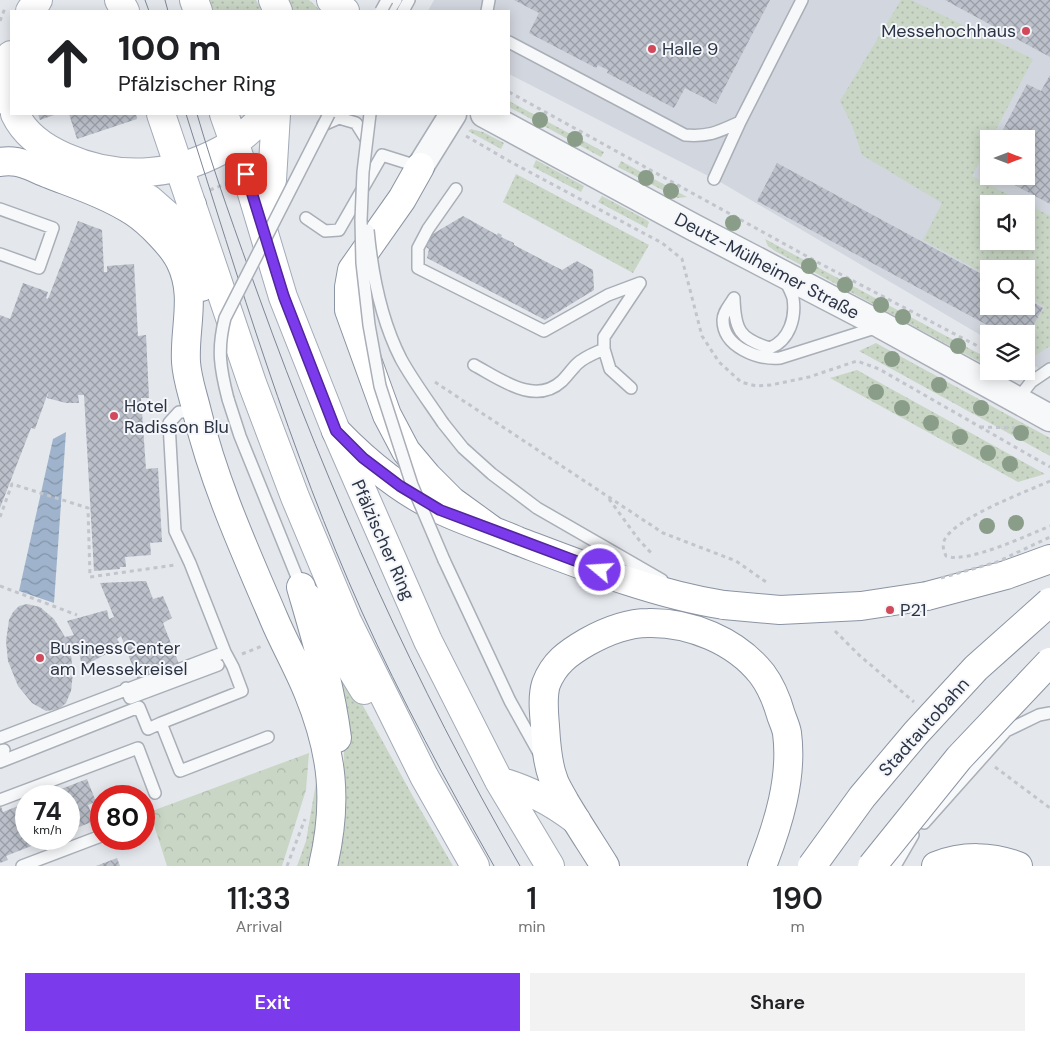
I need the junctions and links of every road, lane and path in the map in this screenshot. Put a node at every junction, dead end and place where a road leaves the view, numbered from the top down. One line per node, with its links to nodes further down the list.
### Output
1 (8, 0): 5 (path)
2 (331, 0): 4 (main road)
3 (802, 0): 20 (lane)
4 (344, 10)
5 (0, 21)
6 (10, 40): 8 (main road)
7 (510, 43): 20 (lane)
8 (0, 52)
9 (10, 69): 11 (main road)
10 (510, 93): 42 (path)
11 (8, 96)
12 (18, 115): 24 (main road)
13 (161, 115): 28 (main road)
14 (224, 115): 26 (main road, Pfälzischer Ring)
15 (266, 115): 26 (main road)
16 (276, 115): 36 (main road)
17 (328, 115): 22 (lane, bridge)
18 (370, 115): 25 (lane, bridge)
19 (486, 115): 40 (street, Deutz-Mülheimer Straße)
20 (740, 122): 32 (lane)
21 (457, 124): 30 (street); 38 (path)
22 (323, 125): 25 (lane); 63 (lane, bridge)
23 (0, 132): 24 (main road)
24 (33, 137): 29 (main road)
25 (366, 139): 31 (lane, bridge)
26 (234, 143): 28 (main road); 36 (main road, Pfälzischer Ring)
27 (0, 162): 49 (main road)
28 (179, 166): 29 (main road); 37 (main road)
29 (93, 167): 37 (main road)
30 (420, 167): 35 (lane); 58 (main road)
31 (364, 172): 66 (lane, bridge); 81 (lane, bridge)
32 (714, 179)
33 (456, 189): 43 (lane)
34 (0, 209): 39 (lane)
35 (306, 218)
36 (261, 221): 52 (main road, Pfälzischer Ring)
37 (200, 243): 49 (main road); 80 (main road)
38 (662, 243)
39 (0, 254)
40 (782, 273): 41 (street, Deutz-Mülheimer Straße); 41 (lane)
41 (881, 325): 48 (street, Deutz-Mülheimer Straße)
42 (980, 347)
43 (604, 349): 44 (lane); 47 (lane)
44 (474, 365)
45 (1050, 368): 48 (lane)
46 (435, 382): 55 (path)
47 (631, 388)
48 (1016, 400): 50 (street, Deutz-Mülheimer Straße)
49 (195, 404): 61 (lane); 83 (main road)
50 (1050, 418)
51 (980, 426): 53 (path)
52 (336, 431): 58 (main road); 82 (main road, Pfälzischer Ring)
53 (1050, 467)
54 (1050, 481): 57 (path)
55 (608, 498): 59 (path); 64 (path)
56 (0, 517): 61 (path)
57 (1050, 526)
58 (492, 530): 66 (main road)
59 (657, 559)
60 (1050, 559): 66 (main road, bridge)
61 (190, 563): 69 (lane)
62 (0, 586): 67 (path)
63 (301, 587): 80 (main road); 83 (main road)
64 (774, 587)
65 (1050, 602): 95 (main road, Stadtautobahn, bridge)
66 (712, 603)
67 (77, 616)
68 (834, 630): 73 (path)
69 (225, 652): 72 (lane); 75 (lane)
70 (1050, 662): 96 (main road, bridge)
71 (218, 665): 72 (lane)
72 (126, 688): 77 (lane)
73 (919, 707)
74 (1050, 713): 78 (lane)
75 (161, 723): 76 (lane); 79 (lane)
76 (268, 736)
77 (0, 738)
78 (981, 757): 86 (path); 97 (lane)
79 (0, 762)
80 (424, 776): 91 (main road)
81 (553, 779): 87 (main road); 94 (main road)
82 (499, 780): 87 (main road); 92 (main road, Pfälzischer Ring)
83 (332, 783): 90 (main road)
84 (152, 785): 85 (lane)
85 (0, 800)
86 (1050, 808)
87 (576, 820): 93 (main road)
88 (90, 840): 89 (lane)
89 (22, 866)
90 (323, 866)
91 (475, 866)
92 (550, 866)
93 (605, 866)
94 (762, 866)
95 (812, 866)
96 (872, 866)
97 (895, 866)
98 (936, 866): 99 (main road)
99 (1018, 866)

